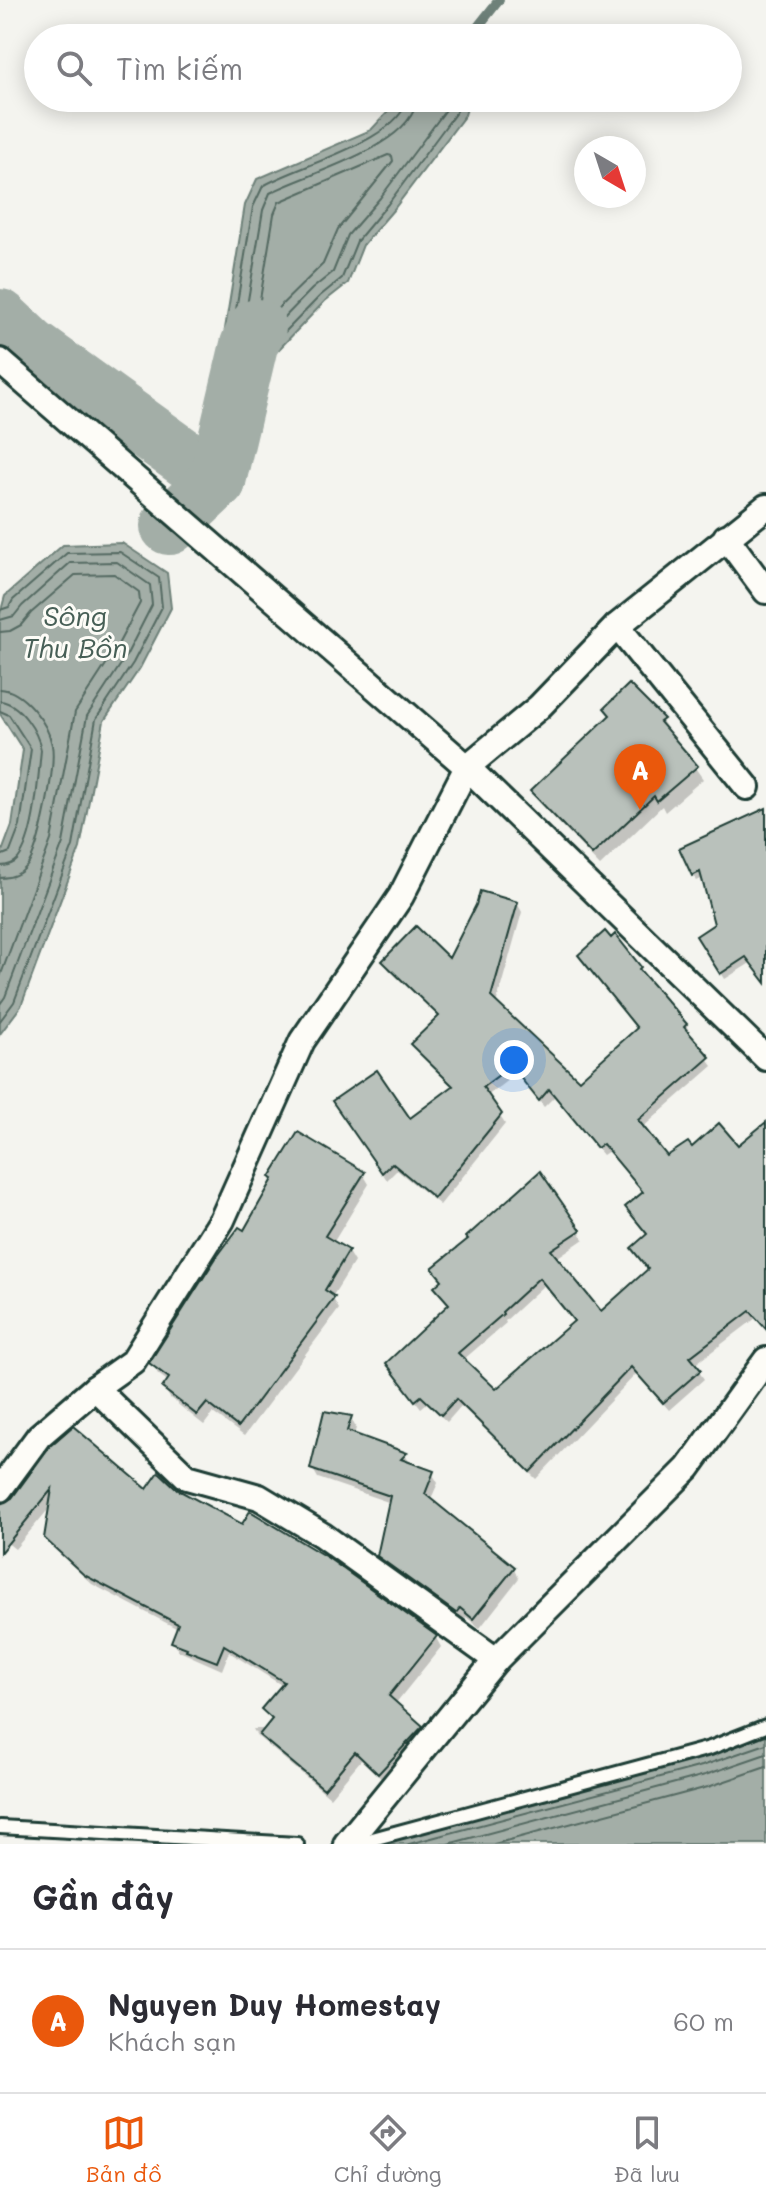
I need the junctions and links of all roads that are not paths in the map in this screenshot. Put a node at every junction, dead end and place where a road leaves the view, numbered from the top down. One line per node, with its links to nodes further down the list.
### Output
1 (0, 361): 6 (street)
2 (766, 507): 3 (street)
3 (726, 537): 4 (street); 5 (street)
4 (766, 591)
5 (617, 626): 6 (street); 7 (street)
6 (467, 767): 8 (street); 10 (street)
7 (747, 787)
8 (766, 1058)
9 (766, 1360): 12 (street)
10 (95, 1388): 11 (street); 12 (street)
11 (0, 1489)
12 (496, 1660): 16 (street)
13 (766, 1726): 17 (lane)
14 (0, 1827): 15 (lane)
15 (297, 1844)
16 (346, 1844)
17 (354, 1844)

